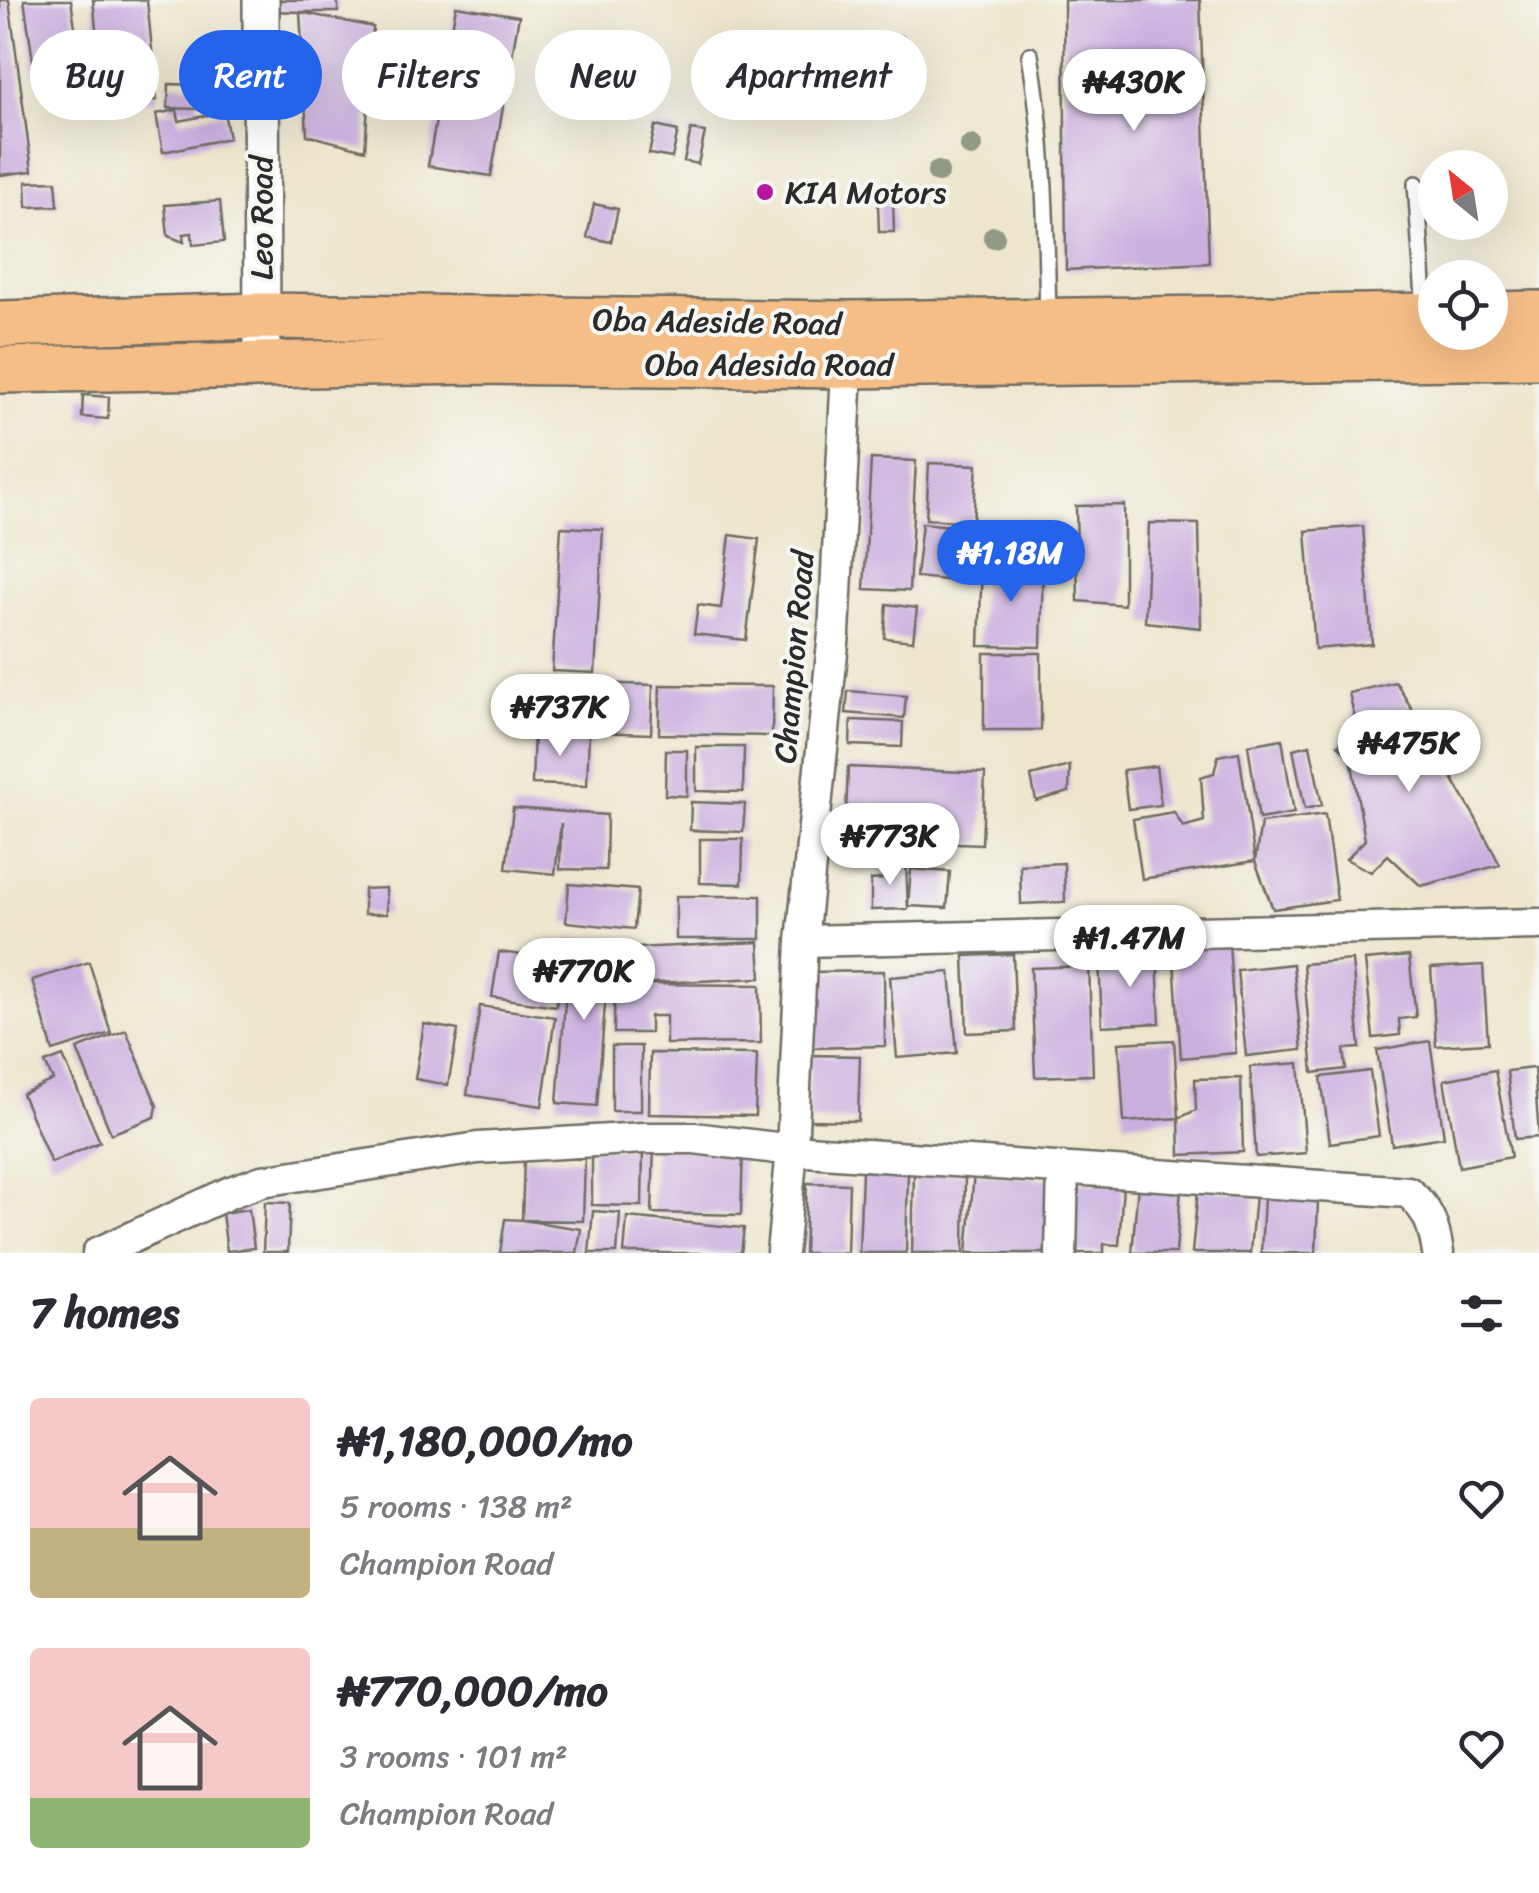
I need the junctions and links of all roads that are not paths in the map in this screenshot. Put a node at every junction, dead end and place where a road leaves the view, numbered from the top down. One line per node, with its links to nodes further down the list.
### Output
1 (261, 0): 7 (street, Leo Road)
2 (1030, 55): 9 (lane)
3 (1416, 184): 4 (lane)
4 (1424, 260)
5 (1539, 314): 6 (main road)
6 (1508, 315)
7 (261, 316): 10 (main road, Oba Adeside Road); 11 (main road, Oba Adeside Road); 13 (street, Leo Road)
8 (1418, 316): 9 (main road, Oba Adeside Road)
9 (1048, 322): 11 (main road, Oba Adeside Road)
10 (0, 324)
11 (848, 345): 12 (main road, Oba Adesida Road); 13 (main road, Oba Adesida Road); 16 (street, Champion Road)
12 (1539, 356)
13 (262, 363): 14 (main road, Oba Adesida Road)
14 (0, 370)
15 (1539, 924): 16 (street)
16 (802, 942): 17 (street, Champion Road)
17 (792, 1150): 18 (street); 19 (street); 21 (street, Champion Road)
18 (1063, 1168): 22 (street); 23 (street)
19 (159, 1240): 20 (street)
20 (98, 1253)
21 (782, 1253)
22 (1061, 1253)
23 (1438, 1253)

